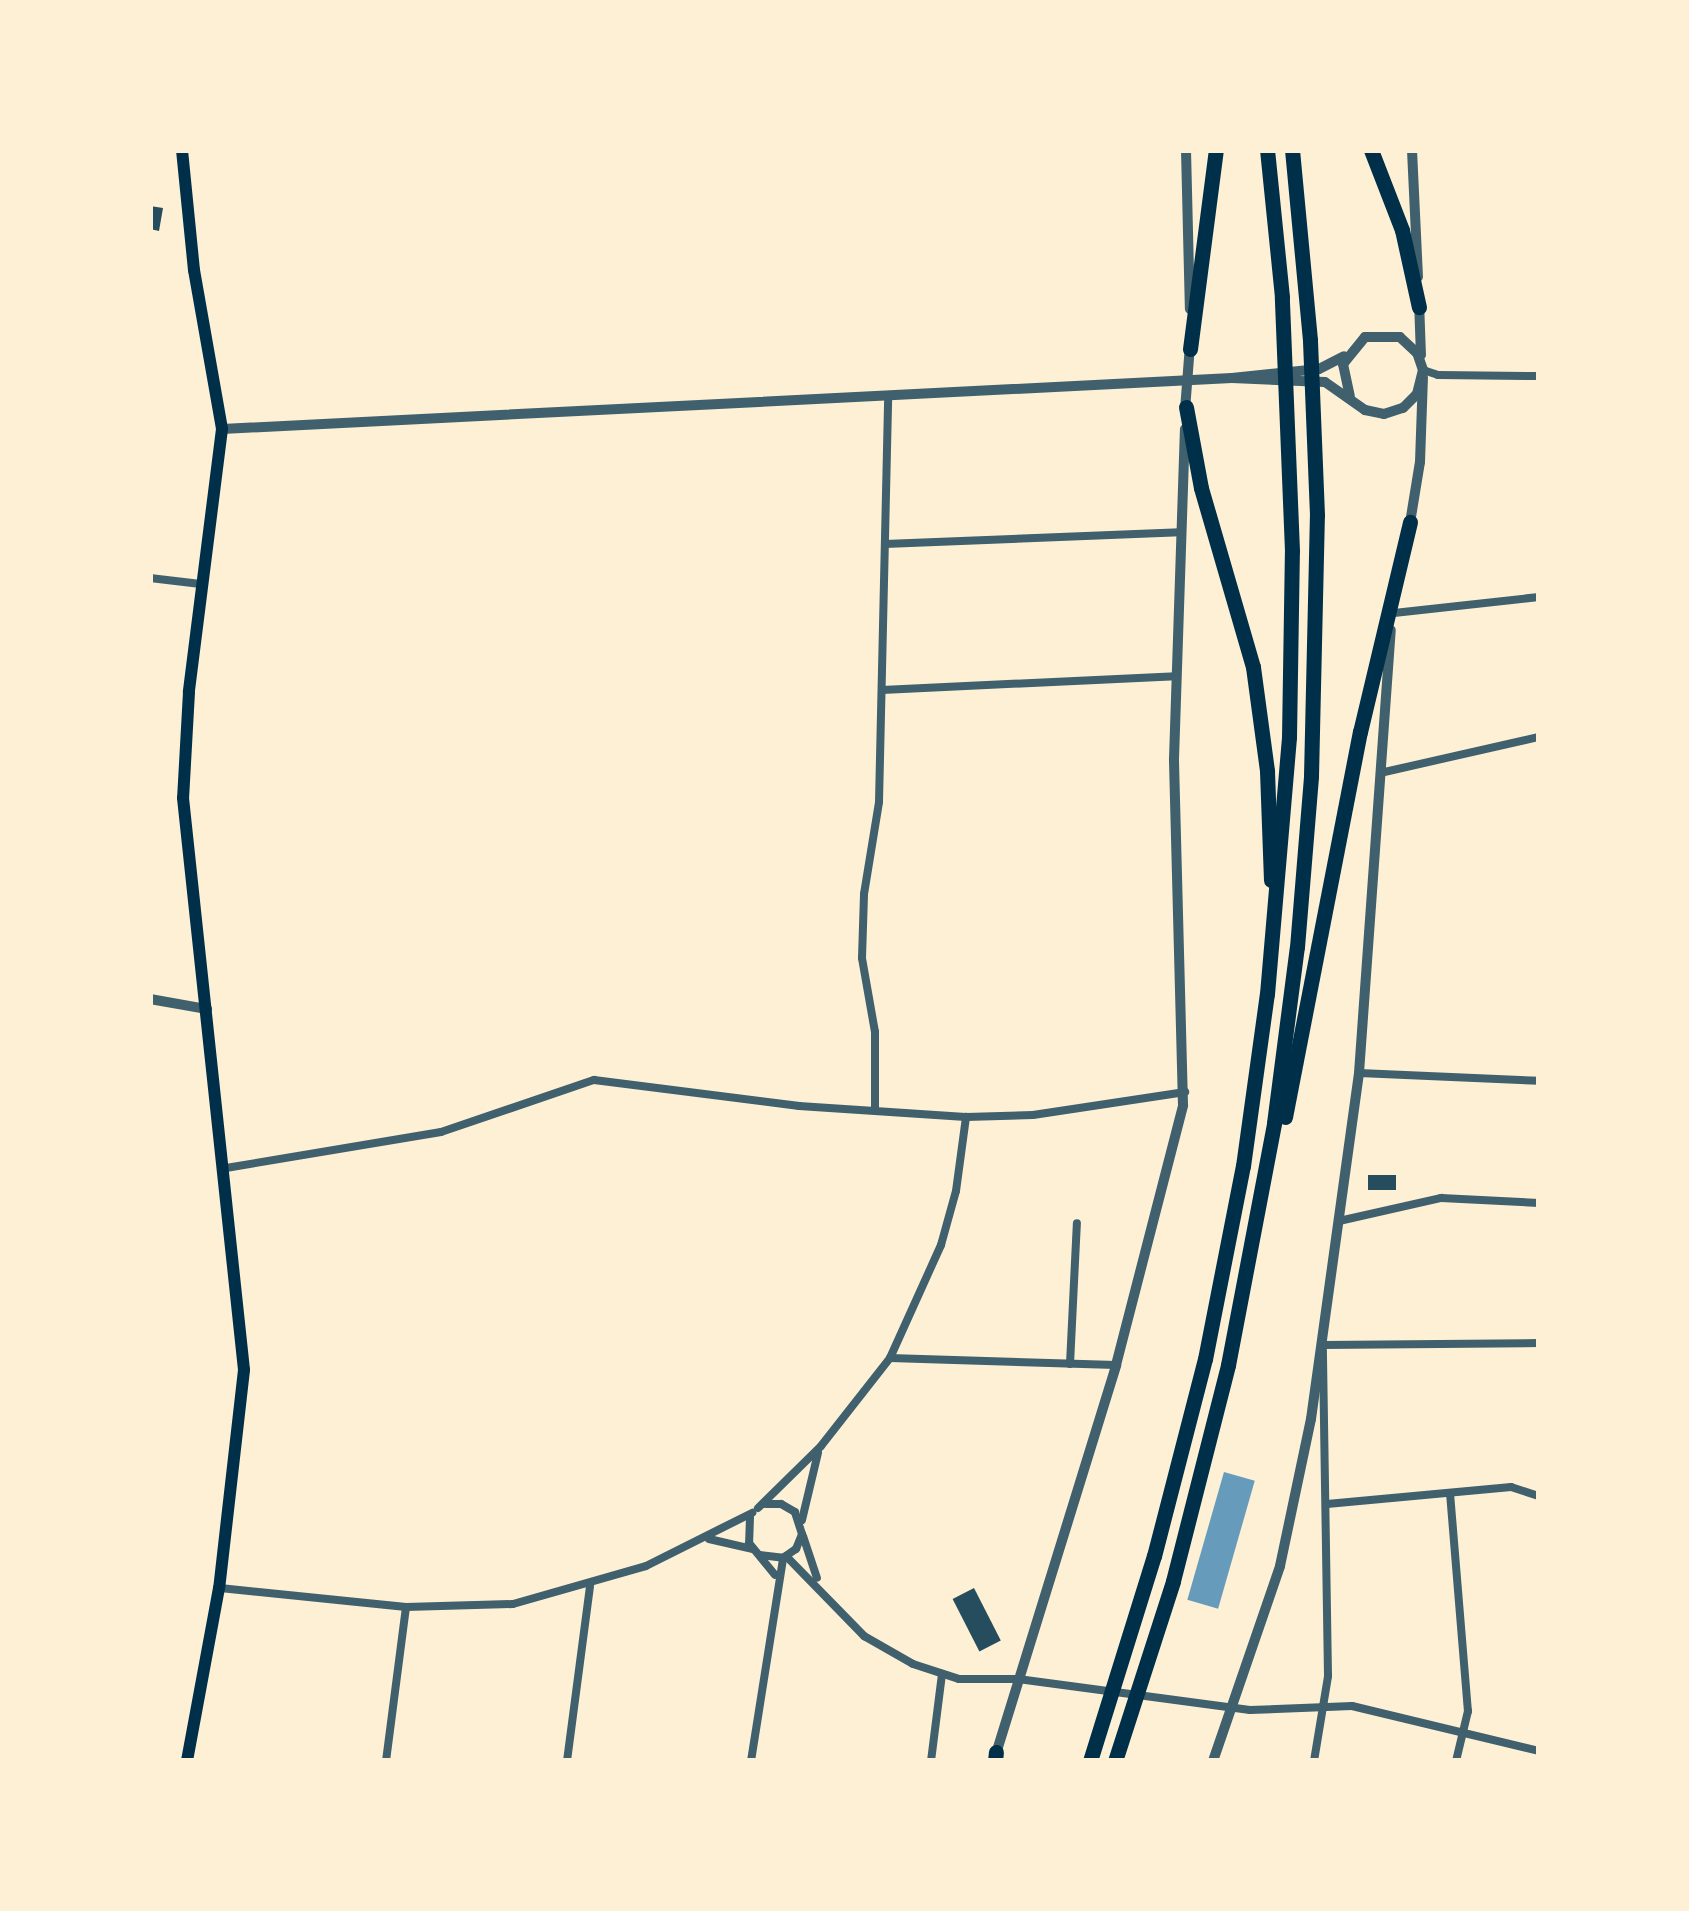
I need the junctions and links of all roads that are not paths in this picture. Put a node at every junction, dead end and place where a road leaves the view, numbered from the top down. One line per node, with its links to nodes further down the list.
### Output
1 (182, 150): 18 (main road)
2 (1186, 150): 9 (street)
3 (1216, 150): 9 (highway)
4 (1268, 150): 30 (highway)
5 (1292, 150): 42 (highway)
6 (1371, 150): 8 (highway)
7 (1411, 150): 8 (street)
8 (1420, 308): 11 (street)
9 (1190, 349): 14 (street)
10 (1348, 353): 11 (street); 13 (street); 15 (street)
11 (1422, 370): 12 (street); 15 (street); 19 (street)
12 (1539, 376)
13 (1232, 378): 14 (street); 15 (street)
14 (1188, 380): 16 (street); 17 (street)
15 (1349, 396)
16 (888, 398): 18 (street); 21 (street)
17 (1186, 407): 20 (street); 30 (highway)
18 (222, 429): 23 (main road)
19 (1410, 523): 25 (street); 42 (highway)
20 (1180, 532): 21 (street); 26 (street)
21 (885, 544): 27 (street)
22 (150, 578): 23 (street)
23 (203, 584): 32 (main road)
24 (1539, 597): 25 (street)
25 (1394, 613): 29 (street)
26 (1176, 676): 27 (street); 35 (street)
27 (882, 690): 36 (street)
28 (1539, 737): 29 (street)
29 (1380, 773): 33 (street)
30 (1272, 949): 74 (highway)
31 (150, 998): 32 (street)
32 (207, 1009): 38 (main road)
33 (1359, 1073): 34 (street); 40 (street)
34 (1539, 1082)
35 (1185, 1093): 37 (street); 47 (street)
36 (875, 1110): 37 (street); 38 (street)
37 (966, 1117): 45 (street)
38 (226, 1168): 60 (main road)
39 (1539, 1203): 40 (street)
40 (1339, 1222): 44 (street)
41 (1077, 1223): 46 (street)
42 (1244, 1295): 75 (highway)
43 (1539, 1343): 44 (street)
44 (1323, 1345): 51 (street); 65 (street)
45 (890, 1358): 46 (street); 48 (street)
46 (1070, 1364): 47 (street)
47 (1116, 1365): 63 (street)
48 (821, 1447): 52 (street); 53 (street)
49 (1450, 1493): 50 (street); 51 (street); 66 (street)
50 (1539, 1496)
51 (1327, 1504): 64 (street)
52 (755, 1510): 53 (street); 54 (street); 55 (street)
53 (802, 1530): 56 (street); 58 (street)
54 (702, 1541): 55 (street); 59 (street)
55 (757, 1552): 56 (street); 57 (street)
56 (785, 1557): 57 (street); 58 (street)
57 (776, 1577): 72 (street)
58 (820, 1585): 62 (street)
59 (590, 1586): 61 (street); 71 (street)
60 (219, 1588): 61 (street); 69 (main road)
61 (406, 1607): 70 (street)
62 (943, 1674): 63 (street); 73 (street)
63 (1018, 1679): 65 (street); 68 (street)
64 (1320, 1707): 65 (street); 66 (street); 77 (street)
65 (1232, 1708): 76 (street)
66 (1463, 1732): 67 (street); 78 (street)
67 (1539, 1750)
68 (995, 1758)
69 (187, 1761)
70 (386, 1761)
71 (567, 1761)
72 (751, 1761)
73 (931, 1761)
74 (1090, 1761)
75 (1115, 1761)
76 (1213, 1761)
77 (1314, 1761)
78 (1456, 1761)

